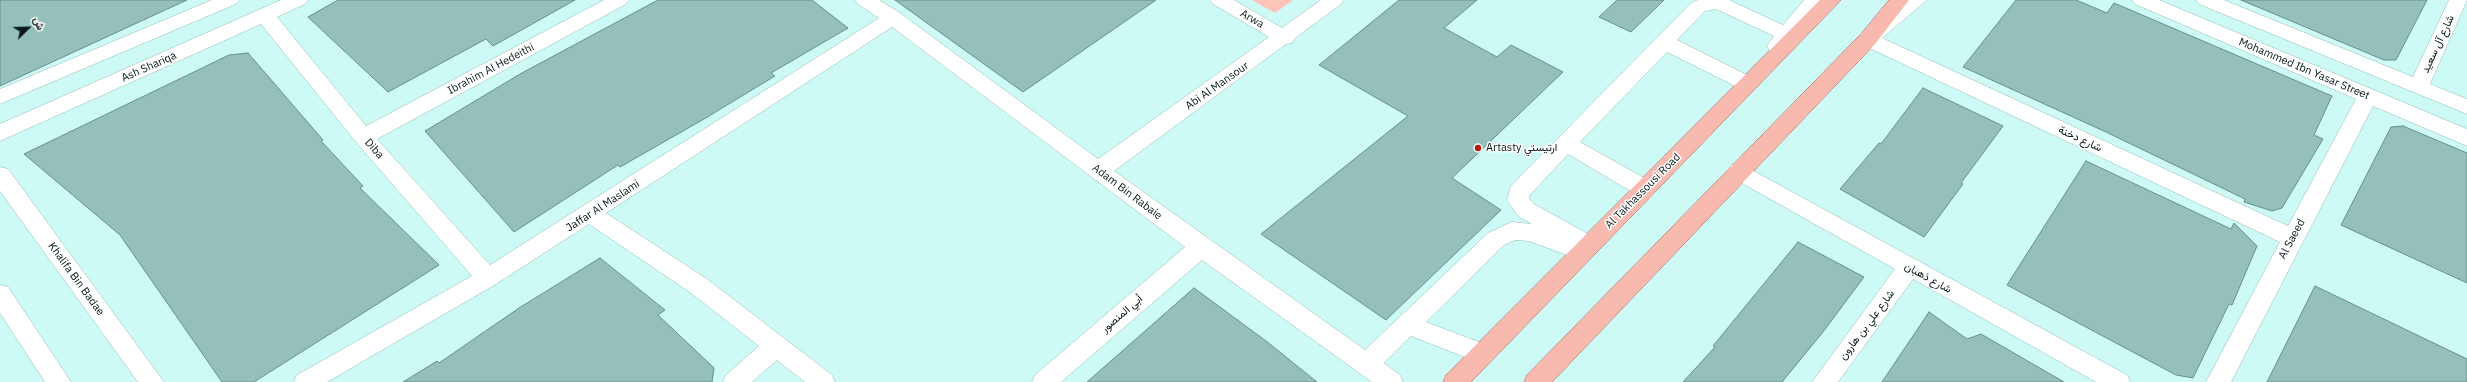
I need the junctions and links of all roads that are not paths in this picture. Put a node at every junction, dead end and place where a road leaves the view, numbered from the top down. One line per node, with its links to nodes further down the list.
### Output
1 (229, 0): 23 (street)
2 (298, 0): 14 (street, Ash Shariqa)
3 (619, 0): 26 (street, Ibrahim Al Hedeithi)
4 (865, 0): 15 (street, Adam Bin Rabaie)
5 (1220, 0): 17 (street, Arwa)
6 (1334, 0): 17 (street, Abi Al Mansour)
7 (1814, 0): 16 (street)
8 (1831, 0): 20 (main road, Al Takhassousi Road)
9 (1899, 0): 18 (main road)
10 (1917, 0): 18 (street)
11 (2459, 0): 21 (street, شارع آل سعيد)
12 (2210, 1): 21 (street)
13 (2149, 3): 22 (street, Mohammed Ibn Yasar Street)
14 (265, 16): 25 (street, Ash Shariqa); 26 (street, Diba)
15 (893, 18): 29 (street, Adam Bin Rabaie); 33 (street, Jaffar Al Maslami)
16 (1786, 34): 19 (street); 20 (street)
17 (1285, 38): 29 (street, Abi Al Mansour)
18 (1868, 39): 30 (main road); 34 (street, شارع دخنة)
19 (1664, 42): 20 (street); 28 (street)
20 (1748, 84): 32 (main road, Al Takhassousi Road)
21 (2418, 87): 24 (street)
22 (2368, 96): 27 (street, Mohammed Ibn Yasar Street); 34 (street, Al Saeed)
23 (0, 97)
24 (2467, 107)
25 (0, 133)
26 (363, 137): 38 (street, Diba)
27 (2467, 138)
28 (1566, 143): 32 (street); 36 (street)
29 (1099, 170): 35 (street, Adam Bin Rabaie)
30 (1739, 171): 37 (street, شارع ذهبان); 52 (main road)
31 (0, 175): 45 (street, Khalifa Bin Badae)
32 (1645, 189): 36 (main road, Al Takhassousi Road)
33 (590, 214): 38 (street, Jaffar Al Maslami); 41 (street)
34 (2292, 238): 55 (street, Al Saeed)
35 (1201, 247): 43 (street, Adam Bin Rabaie); 49 (street, أبي المنصور)
36 (1586, 249): 40 (street); 42 (main road, Al Takhassousi Road)
37 (1909, 267): 53 (street, شارع علي بن هارون); 54 (street, شارع ذهبان)
38 (488, 278): 46 (street, Jaffar Al Maslami)
39 (0, 296): 44 (street)
40 (1406, 324): 42 (street); 43 (street)
41 (776, 346): 47 (street); 48 (street)
42 (1483, 354): 51 (main road, Al Takhassousi Road)
43 (1366, 365): 50 (street, Adam Bin Rabaie)
44 (59, 382)
45 (152, 382)
46 (306, 382)
47 (735, 382)
48 (823, 382)
49 (1044, 382)
50 (1391, 382)
51 (1455, 382)
52 (1536, 382)
53 (1824, 382)
54 (2118, 382)
55 (2218, 382)

